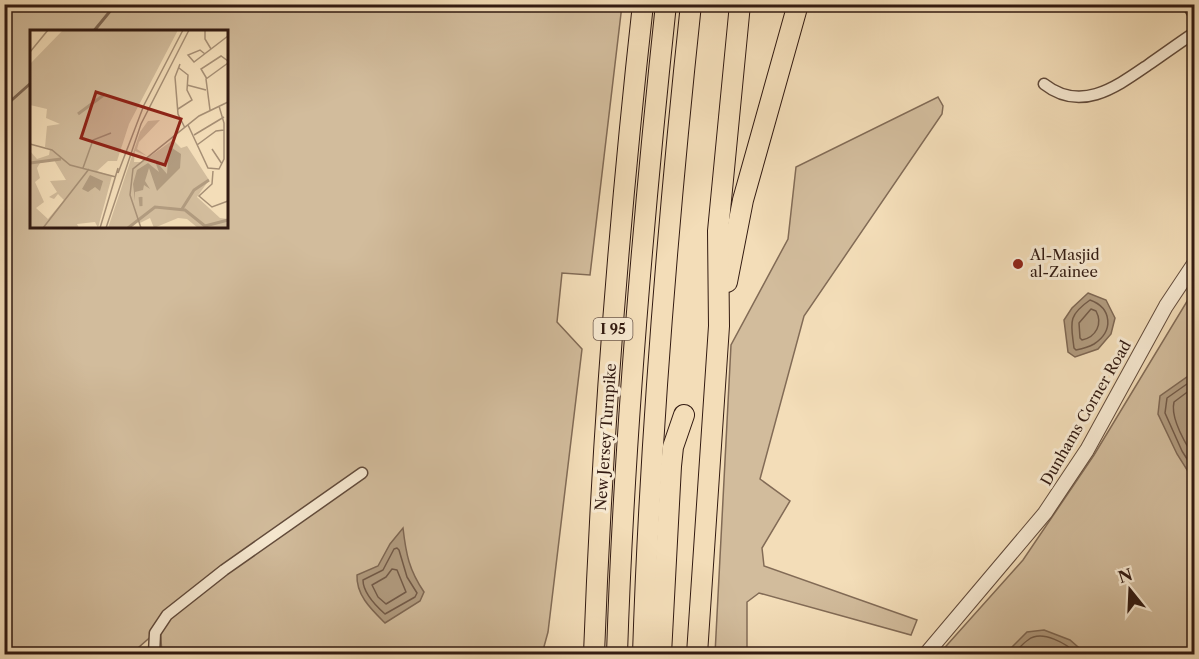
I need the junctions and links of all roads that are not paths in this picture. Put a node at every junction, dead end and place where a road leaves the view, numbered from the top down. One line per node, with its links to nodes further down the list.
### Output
1 (643, 4): 15 (highway, New Jersey Turnpike / I 95)
2 (666, 4): 16 (highway, New Jersey Turnpike / I 95)
3 (692, 4): 17 (highway)
4 (740, 4): 11 (highway)
5 (798, 4): 11 (highway)
6 (1187, 4): 7 (street)
7 (1194, 15)
8 (1194, 33): 9 (street)
9 (1044, 84)
10 (1194, 264): 20 (street, Dunhams Corner Road)
11 (719, 326): 19 (highway)
12 (684, 415): 18 (highway)
13 (362, 473): 14 (street)
14 (154, 654)
15 (594, 654)
16 (617, 654)
17 (643, 654)
18 (661, 654)
19 (697, 654)
20 (926, 654)

